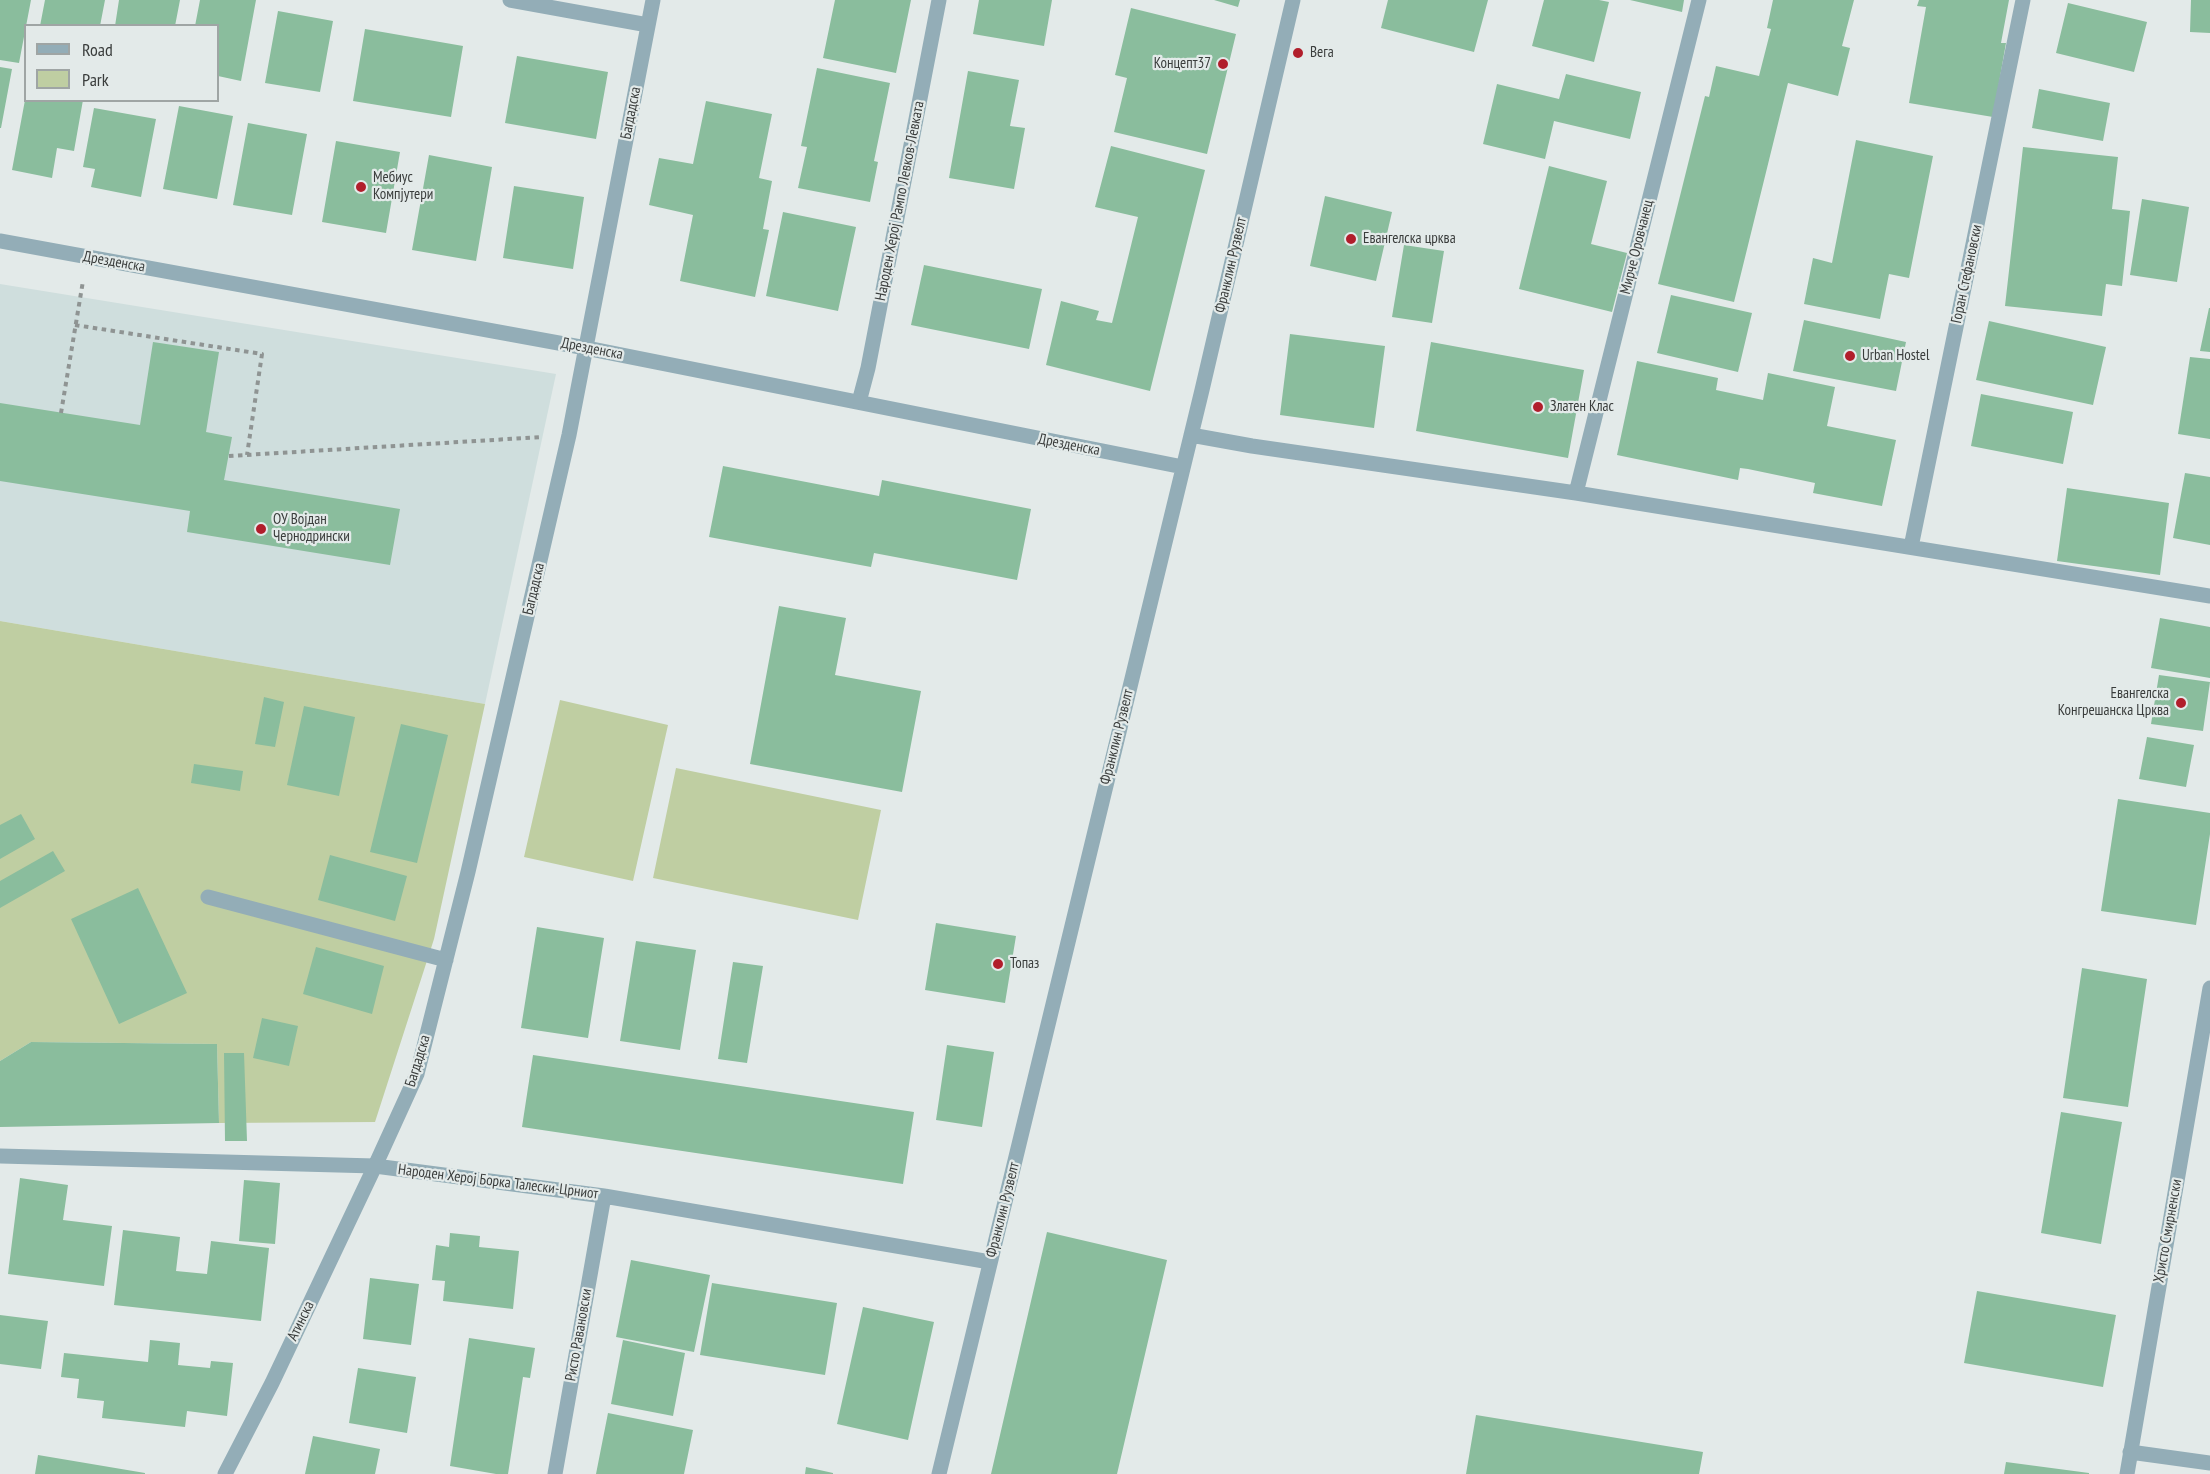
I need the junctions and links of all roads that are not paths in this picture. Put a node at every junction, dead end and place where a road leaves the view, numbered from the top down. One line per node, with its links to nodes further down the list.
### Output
1 (510, 0): 7 (street)
2 (652, 0): 7 (street, Багдадска)
3 (939, 0): 10 (street, Народен Херој Рампо Левков-Левката)
4 (1293, 0): 11 (street, Франклин Рузвелт)
5 (1699, 0): 13 (street, Мирче Оровчанец)
6 (2023, 0): 14 (street, Горан Стефановски)
7 (648, 25): 9 (street, Багдадска)
8 (0, 241): 9 (street, Дрезденска)
9 (586, 348): 10 (street, Дрезденска); 17 (street, Багдадска)
10 (859, 402): 12 (street, Дрезденска)
11 (1191, 435): 12 (street, Франклин Рузвелт); 13 (street)
12 (1183, 467): 22 (street, Франклин Рузвелт)
13 (1576, 493): 14 (street)
14 (1911, 548): 15 (street)
15 (2210, 596)
16 (208, 897): 17 (street)
17 (446, 960): 20 (street, Багдадска)
18 (2210, 988): 23 (street, Христо Смирненски)
19 (0, 1156): 20 (street, Народен Херој Борка Талески-Црниот)
20 (375, 1166): 21 (street, Народен Херој Борка Талески-Црниот); 25 (street, Атинска)
21 (604, 1196): 22 (street, Народен Херој Борка Талески-Црниот); 26 (street, Ристо Равановски)
22 (990, 1262): 27 (street, Франклин Рузвелт)
23 (2130, 1452): 24 (street); 28 (street, Христо Смирненски)
24 (2210, 1463)
25 (225, 1474)
26 (555, 1474)
27 (939, 1474)
28 (2127, 1474)

